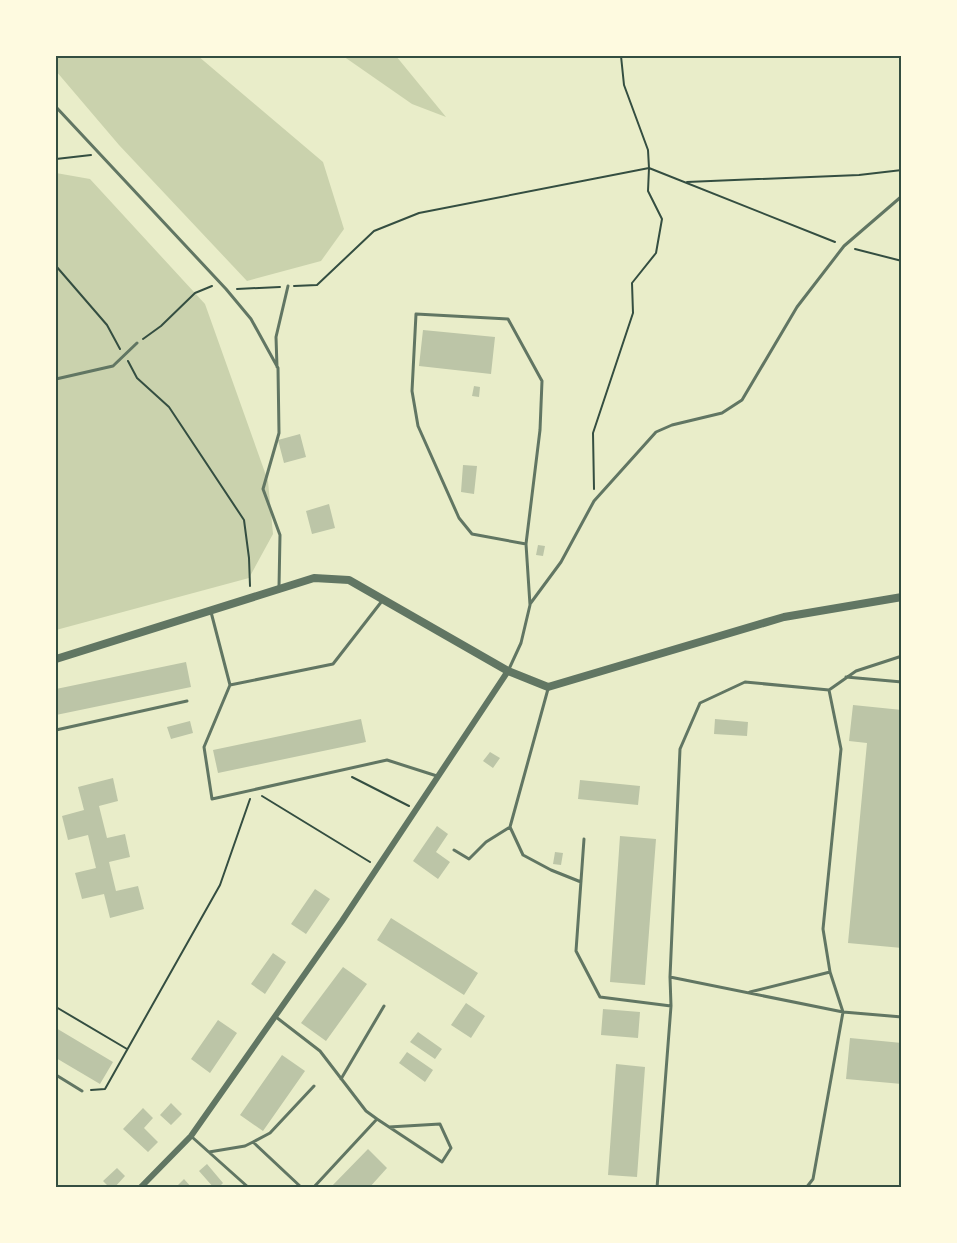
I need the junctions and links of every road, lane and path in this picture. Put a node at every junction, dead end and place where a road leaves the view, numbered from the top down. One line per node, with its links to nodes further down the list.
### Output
1 (621, 56): 5 (path)
2 (56, 107): 3 (lane)
3 (100, 155): 4 (path); 12 (lane)
4 (56, 159)
5 (649, 168): 7 (path); 13 (path); 19 (path)
6 (902, 170): 7 (path)
7 (685, 182): 9 (path)
8 (902, 196): 9 (lane)
9 (844, 246): 10 (path); 19 (lane)
10 (902, 261)
11 (56, 267): 16 (path)
12 (220, 284): 14 (lane); 15 (path)
13 (288, 286): 14 (path); 17 (lane)
14 (226, 289): 17 (lane)
15 (137, 343): 16 (lane)
16 (124, 355): 18 (lane); 23 (path)
17 (278, 368): 21 (lane)
18 (56, 379)
19 (594, 501): 25 (lane)
20 (526, 544): 20 (lane); 25 (lane)
21 (279, 589): 23 (street); 24 (street)
22 (902, 597): 33 (street)
23 (250, 598): 26 (street)
24 (382, 600): 29 (street); 32 (lane)
25 (530, 604): 29 (lane)
26 (211, 610): 28 (street); 32 (lane)
27 (902, 656): 30 (lane)
28 (56, 659)
29 (508, 671): 33 (street); 38 (street)
30 (846, 677): 31 (lane); 34 (lane)
31 (902, 682)
32 (230, 685): 39 (lane)
33 (548, 687): 41 (lane)
34 (829, 690): 46 (lane); 47 (lane)
35 (187, 701): 36 (lane)
36 (56, 730)
37 (339, 771): 38 (lane); 39 (lane); 40 (path)
38 (439, 777): 40 (street)
39 (252, 790): 44 (path); 55 (path)
40 (417, 810): 44 (street)
41 (510, 827): 43 (lane); 45 (lane)
42 (584, 839): 45 (lane)
43 (454, 850)
44 (378, 867): 53 (street)
45 (581, 882): 50 (lane)
46 (830, 972): 48 (lane); 52 (lane)
47 (670, 976): 48 (lane); 50 (lane)
48 (747, 992): 52 (lane)
49 (384, 1006): 57 (lane)
50 (671, 1006): 69 (lane)
51 (56, 1007): 55 (path)
52 (843, 1012): 54 (lane); 70 (lane)
53 (275, 1017): 57 (lane); 62 (street)
54 (902, 1017)
55 (127, 1050): 59 (path)
56 (56, 1075): 59 (lane)
57 (341, 1079): 60 (lane)
58 (314, 1086): 63 (lane)
59 (82, 1091)
60 (377, 1119): 61 (lane); 68 (lane)
61 (389, 1126): 61 (lane)
62 (191, 1136): 64 (lane); 65 (street)
63 (254, 1142): 64 (lane); 67 (lane)
64 (209, 1152): 66 (lane)
65 (140, 1188)
66 (249, 1188)
67 (302, 1188)
68 (313, 1188)
69 (657, 1188)
70 (806, 1188)

